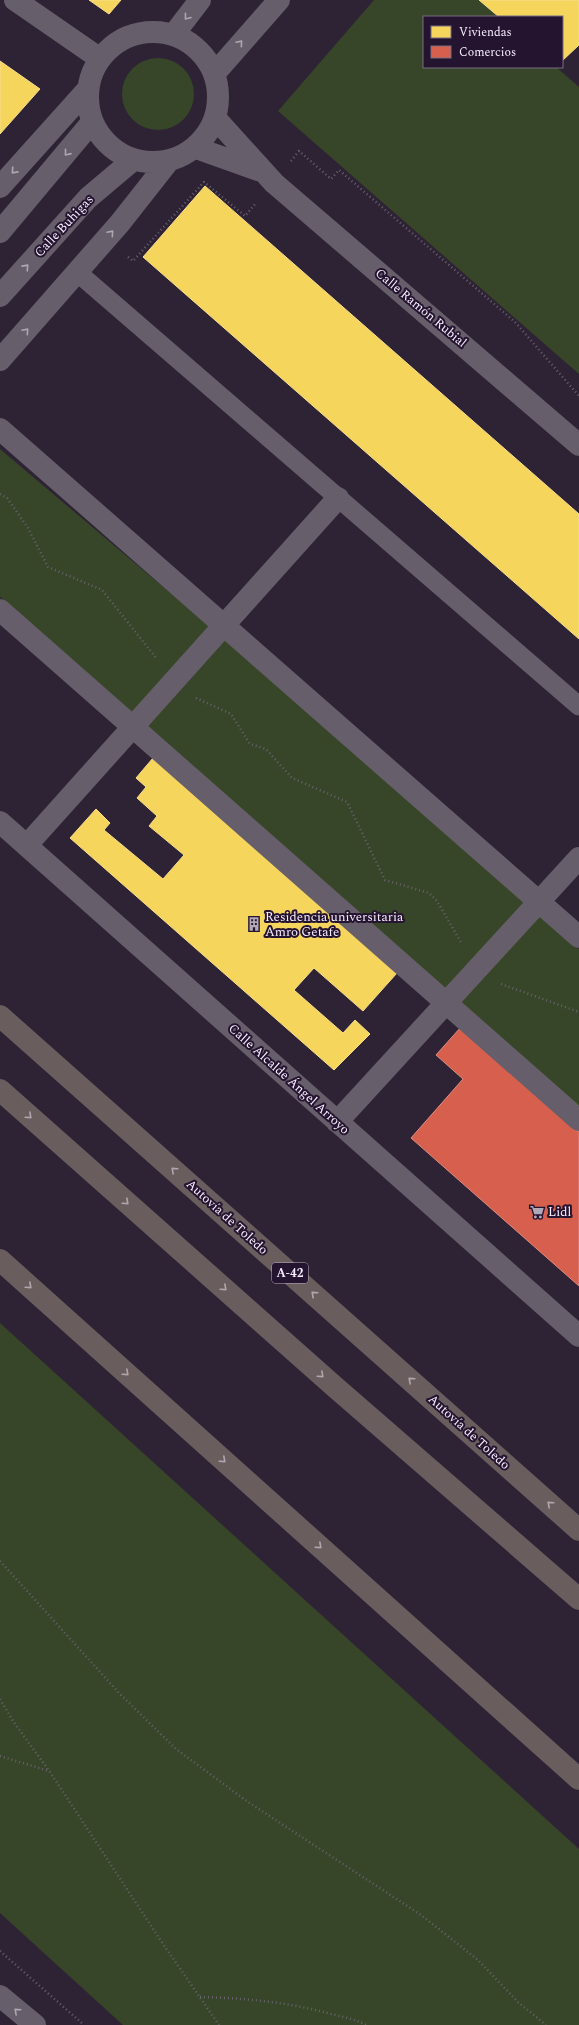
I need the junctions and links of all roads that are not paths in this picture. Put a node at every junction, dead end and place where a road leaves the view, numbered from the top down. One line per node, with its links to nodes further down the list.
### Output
1 (15, 0): 5 (street)
2 (200, 0): 4 (street, one-way to 4)
3 (279, 0): 6 (street, one-way to 3)
4 (174, 34): 5 (street); 6 (street)
5 (99, 58): 7 (street)
6 (215, 73): 8 (street)
7 (87, 90): 9 (street); 14 (street, one-way to 14)
8 (216, 119): 10 (street); 13 (street, Calle Ramón Rubial)
9 (92, 122): 11 (street); 15 (street, one-way to 15)
10 (196, 148): 12 (street); 13 (street, Calle Ramón Rubial)
11 (132, 160): 12 (street); 17 (street, Calle Buhigas, one-way to 11)
12 (168, 162): 16 (street, one-way to 12)
13 (268, 177): 20 (street, Calle Ramón Rubial)
14 (0, 187)
15 (0, 232)
16 (77, 272): 18 (street, one-way to 16); 21 (lane)
17 (0, 296)
18 (0, 360)
19 (0, 429): 23 (street)
20 (577, 440)
21 (338, 498): 23 (street); 24 (lane)
22 (0, 610): 25 (street)
23 (224, 625): 25 (street); 29 (street)
24 (579, 706)
25 (133, 727): 27 (street); 31 (street)
26 (0, 822): 27 (street, Calle Alcalde Ángel Arroyo)
27 (27, 845): 35 (street, Calle Alcalde Ángel Arroyo)
28 (579, 858): 29 (street)
29 (539, 902): 30 (street); 31 (street)
30 (579, 937)
31 (447, 1003): 34 (street); 35 (street)
32 (0, 1016): 38 (highway, Autovía de Toledo / A-42, one-way to 32)
33 (0, 1090): 39 (highway, one-way to 39)
34 (579, 1120)
35 (337, 1122): 37 (street, Calle Alcalde Ángel Arroyo)
36 (0, 1260): 40 (highway, one-way to 40)
37 (579, 1336)
38 (579, 1530)
39 (579, 1599)
40 (579, 1779)
41 (0, 1996): 42 (street, one-way to 41)
42 (35, 2025)

